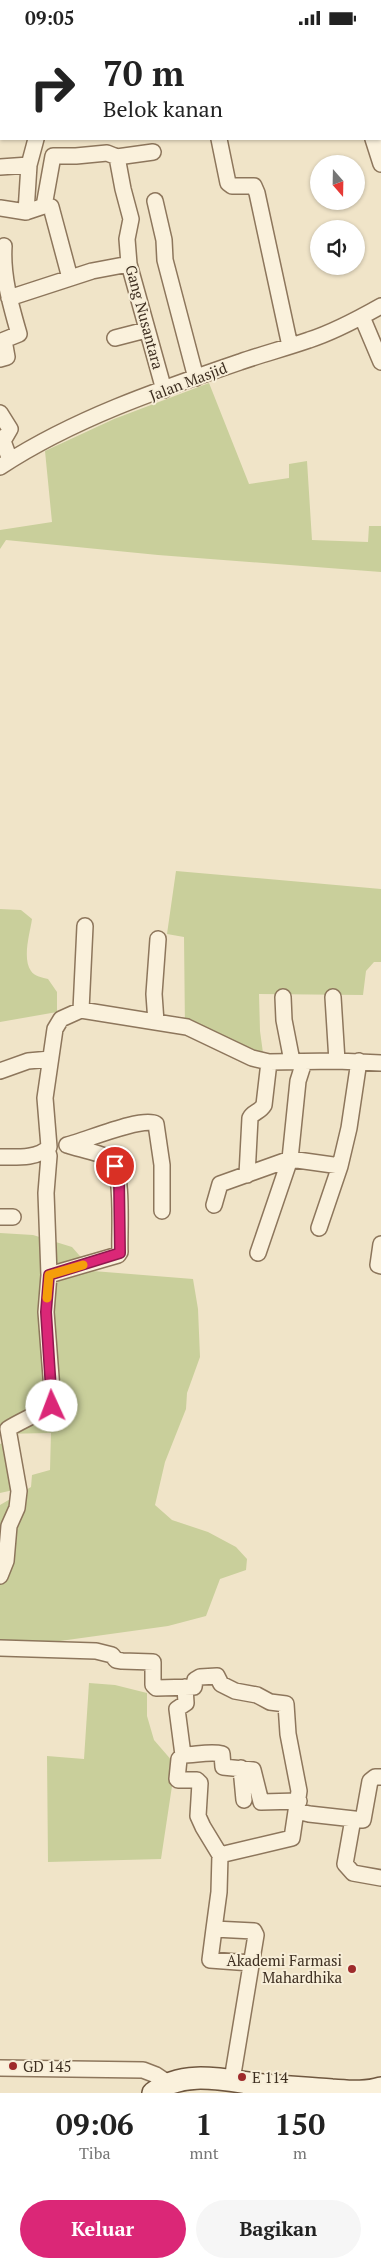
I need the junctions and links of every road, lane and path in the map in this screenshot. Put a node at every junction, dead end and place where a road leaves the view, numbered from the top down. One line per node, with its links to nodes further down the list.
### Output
1 (36, 140): 7 (street)
2 (219, 140): 21 (street)
3 (374, 140): 6 (street)
4 (114, 150): 5 (street); 10 (street); 14 (street, Gang Nusantara)
5 (153, 152)
6 (381, 164)
7 (29, 165): 8 (street); 12 (street)
8 (0, 167)
9 (155, 201): 24 (street)
10 (44, 206): 12 (street); 15 (street)
11 (0, 208): 12 (street)
12 (26, 211)
13 (4, 246): 16 (street)
14 (129, 264): 15 (street); 19 (street, Gang Nusantara)
15 (70, 278): 16 (street)
16 (9, 298): 22 (street)
17 (381, 306): 18 (street, Jalan Masjid)
18 (362, 317): 21 (street, Jalan Masjid); 23 (street)
19 (146, 329): 20 (street); 25 (street, Gang Nusantara)
20 (115, 338)
21 (290, 346): 24 (street, Jalan Masjid)
22 (0, 359)
23 (381, 362)
24 (196, 378): 25 (street, Jalan Masjid)
25 (164, 390): 27 (street, Jalan Masjid)
26 (0, 413): 27 (street)
27 (5, 463)
28 (85, 926): 32 (street)
29 (158, 939): 33 (street)
30 (283, 997): 38 (street)
31 (334, 997): 35 (street)
32 (81, 1010): 33 (street); 34 (street)
33 (156, 1022): 37 (street)
34 (50, 1059): 40 (street); 42 (street)
35 (337, 1061): 36 (street); 38 (street)
36 (359, 1061): 39 (street); 45 (street)
37 (269, 1062): 38 (street); 46 (street)
38 (298, 1062): 44 (street)
39 (381, 1063)
40 (0, 1071)
41 (67, 1145): 42 (street); 48 (street); 53 (street)
42 (48, 1148): 43 (street); 53 (street)
43 (0, 1157)
44 (290, 1159): 45 (street); 46 (street); 51 (street)
45 (340, 1166): 49 (street)
46 (247, 1175): 47 (street)
47 (214, 1205)
48 (162, 1211)
49 (319, 1228)
50 (381, 1244): 52 (street)
51 (258, 1253)
52 (381, 1266)
53 (49, 1275): 54 (street)
54 (4, 1432): 55 (street)
55 (0, 1576)
56 (0, 1648): 57 (street)
57 (185, 1687): 58 (street); 62 (street)
58 (182, 1755): 59 (street); 64 (street)
59 (241, 1768): 61 (street); 62 (street)
60 (381, 1777): 63 (street)
61 (244, 1800)
62 (298, 1806): 63 (street); 64 (street)
63 (353, 1819): 65 (street)
64 (220, 1855): 66 (street)
65 (381, 1878)
66 (214, 1929): 67 (street); 67 (street)
67 (251, 1963): 69 (street)
68 (0, 2068): 70 (street)
69 (232, 2080): 70 (street); 71 (street)
70 (160, 2088)
71 (379, 2090)

